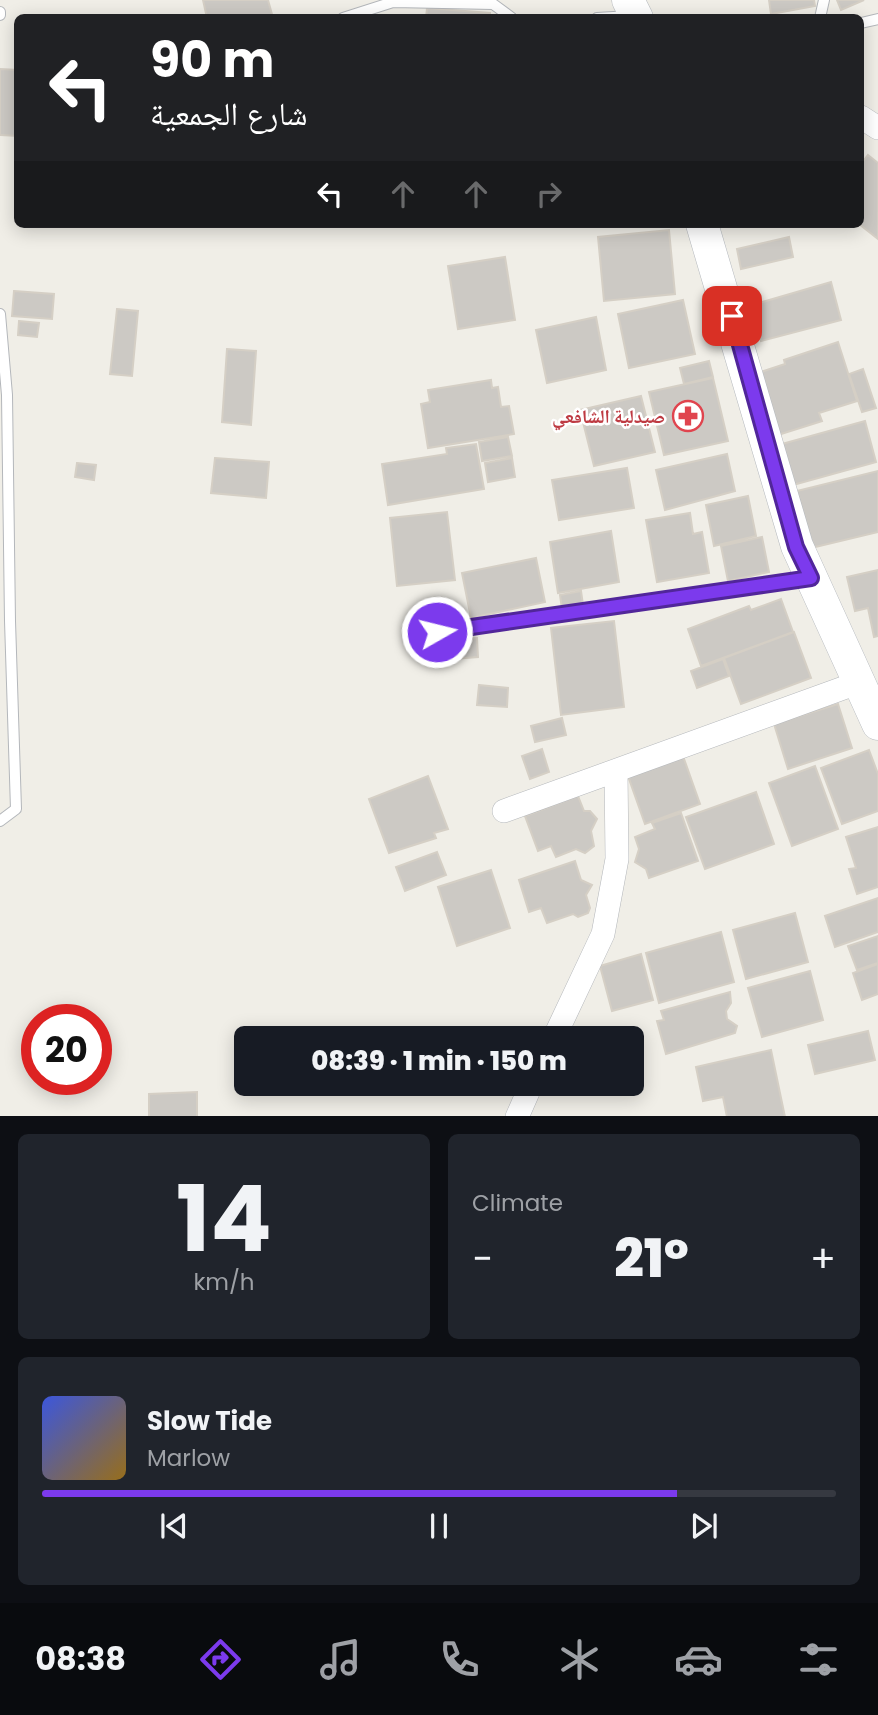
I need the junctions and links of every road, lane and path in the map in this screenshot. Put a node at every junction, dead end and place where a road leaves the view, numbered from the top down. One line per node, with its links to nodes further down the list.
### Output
1 (356, 14): 2 (lane)
2 (507, 14)
3 (703, 228): 5 (street)
4 (0, 314): 11 (lane)
5 (811, 578): 6 (lane); 7 (street)
6 (437, 632)
7 (860, 682): 8 (street); 9 (street)
8 (878, 724)
9 (617, 771): 10 (street); 12 (street)
10 (504, 811)
11 (0, 821)
12 (560, 1026)
13 (526, 1096): 14 (street)
14 (517, 1116)

